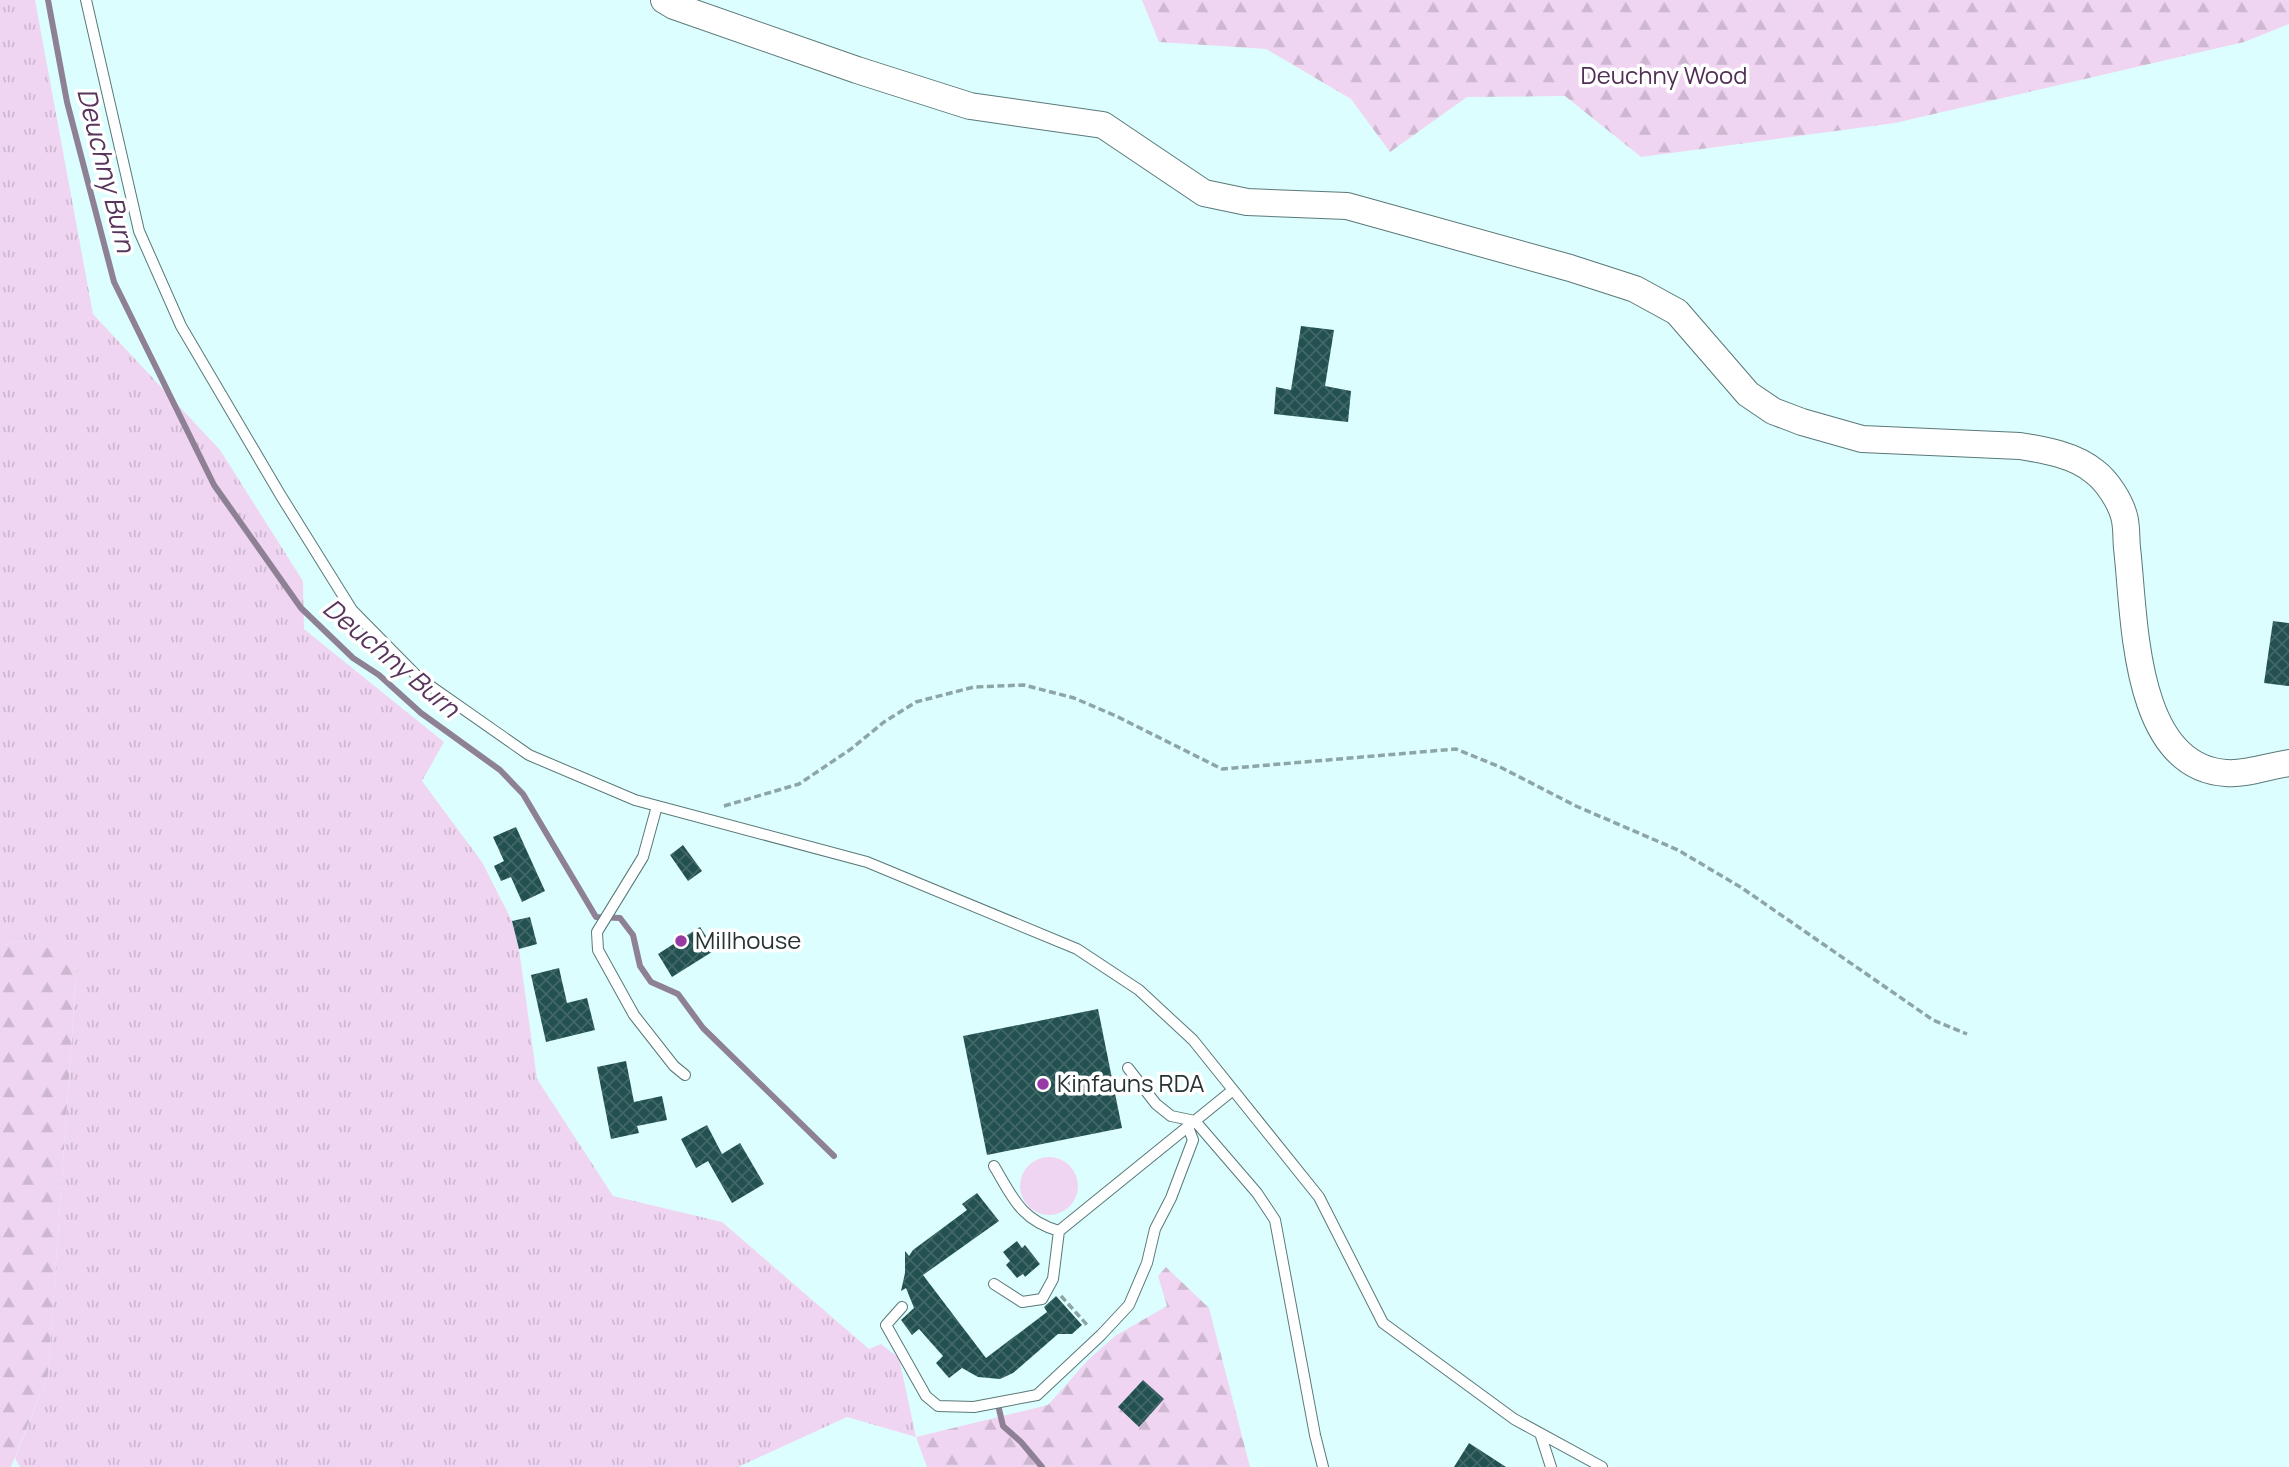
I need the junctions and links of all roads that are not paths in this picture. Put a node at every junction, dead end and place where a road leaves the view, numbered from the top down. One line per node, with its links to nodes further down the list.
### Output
1 (86, 0): 4 (lane)
2 (664, 0): 3 (street)
3 (2289, 763)
4 (657, 806): 6 (lane); 7 (lane)
5 (1128, 1068): 8 (lane)
6 (685, 1075)
7 (1233, 1090): 8 (lane); 13 (lane)
8 (1192, 1124): 10 (lane); 12 (lane); 14 (lane)
9 (995, 1166): 10 (lane)
10 (1059, 1231): 11 (lane)
11 (994, 1284)
12 (902, 1307)
13 (1540, 1433): 15 (lane); 16 (lane)
14 (1323, 1467)
15 (1551, 1467)
16 (1602, 1467)

